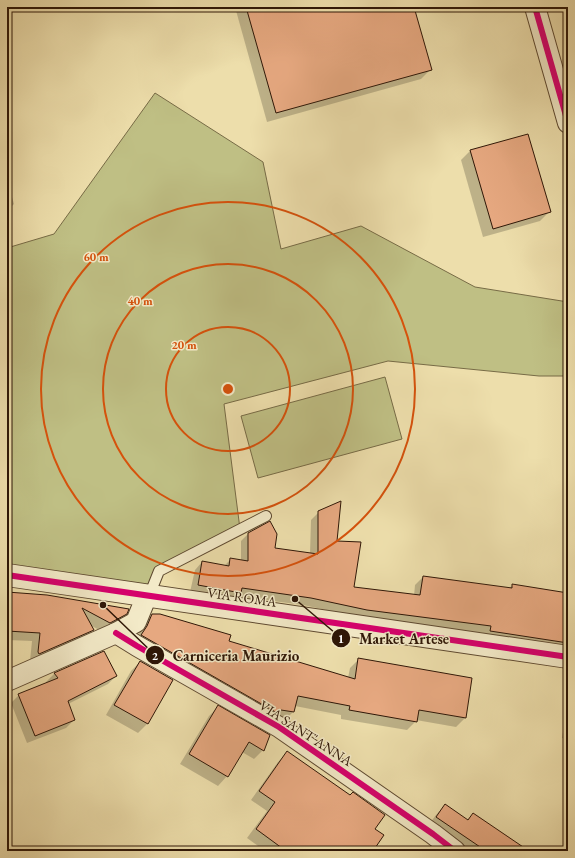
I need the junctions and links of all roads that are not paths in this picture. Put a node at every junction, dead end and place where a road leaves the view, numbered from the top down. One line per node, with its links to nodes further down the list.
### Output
1 (535, 7): 2 (street)
2 (568, 123)
3 (266, 516): 5 (lane)
4 (7, 575): 5 (street, VIA ROMA)
5 (148, 596): 6 (street); 7 (street, VIA ROMA)
6 (116, 633): 8 (street); 9 (street, VIA SANT'ANNA)
7 (568, 657)
8 (7, 681)
9 (455, 851)

